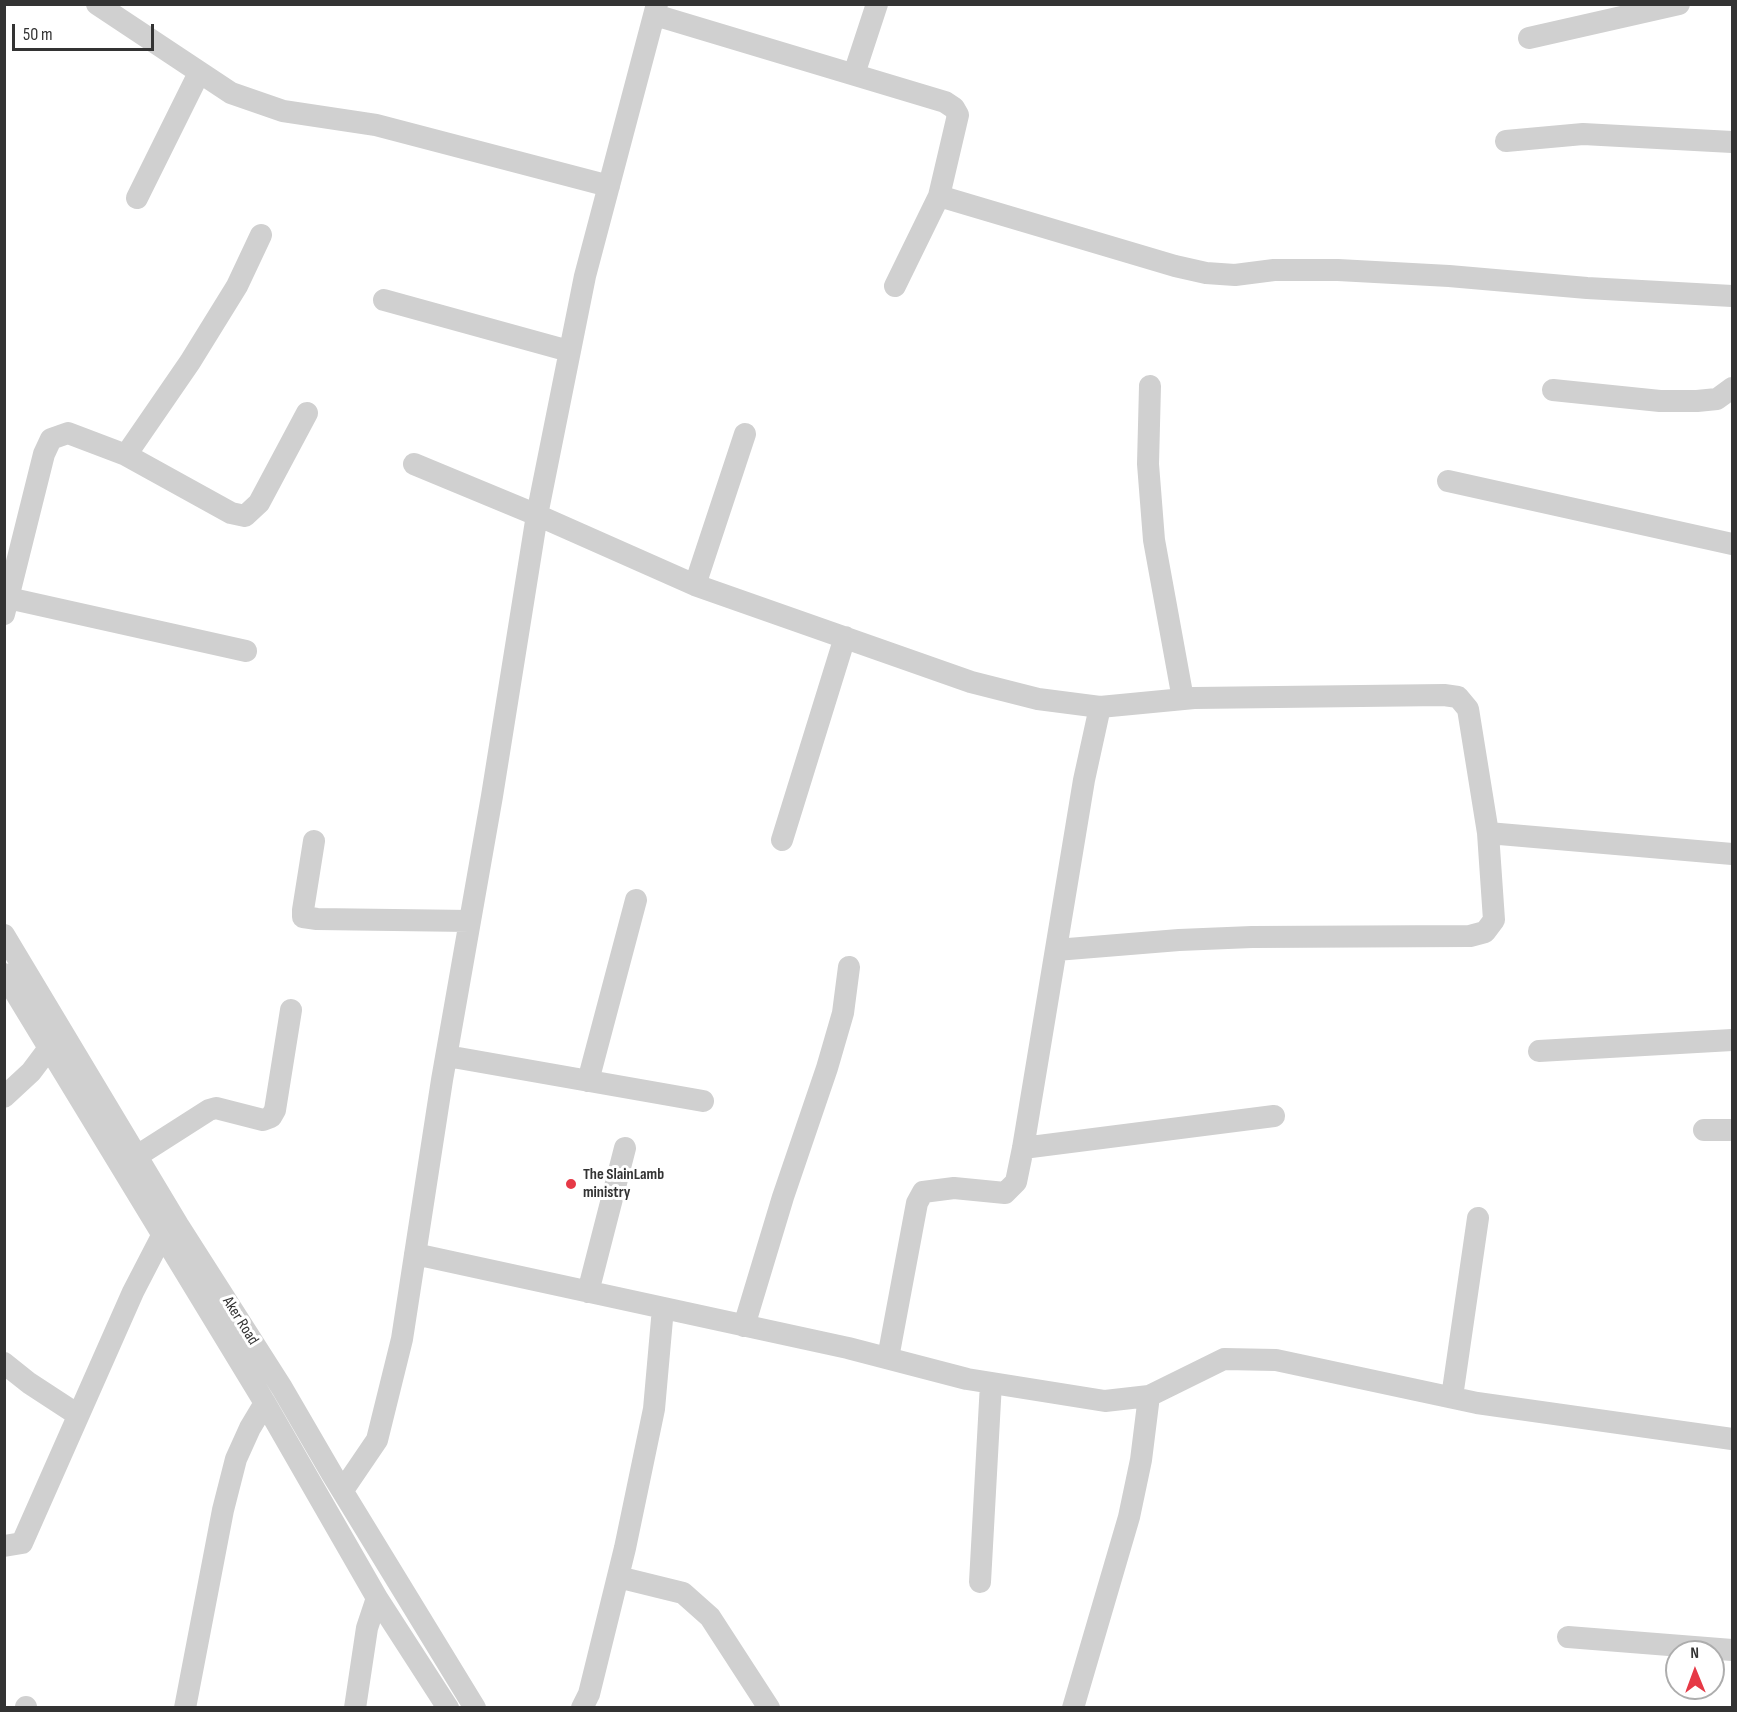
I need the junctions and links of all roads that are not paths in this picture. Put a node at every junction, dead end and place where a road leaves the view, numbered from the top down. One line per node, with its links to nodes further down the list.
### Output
1 (97, 4): 6 (street)
2 (877, 4): 7 (street)
3 (1679, 4): 5 (street)
4 (656, 10): 7 (street); 10 (street)
5 (1529, 38)
6 (199, 73): 10 (street); 12 (street)
7 (854, 74): 11 (street)
8 (1506, 141): 9 (street)
9 (1732, 142)
10 (609, 186): 17 (street)
11 (939, 196): 14 (street); 15 (street)
12 (137, 198)
13 (261, 235): 23 (street)
14 (895, 286)
15 (1732, 296)
16 (384, 300): 17 (street)
17 (569, 351): 26 (street)
18 (1150, 386): 32 (street)
19 (1732, 388): 20 (street)
20 (1553, 390)
21 (307, 413): 23 (street)
22 (745, 435): 28 (street)
23 (126, 455): 29 (street)
24 (414, 464): 26 (street)
25 (1448, 481): 27 (street)
26 (537, 515): 28 (street); 39 (street)
27 (1732, 544)
28 (694, 585): 30 (street)
29 (6, 606): 31 (street)
30 (845, 637): 33 (street); 35 (street)
31 (246, 651)
32 (1183, 699): 33 (street); 34 (street)
33 (1101, 707): 41 (street)
34 (1488, 833): 37 (street); 41 (street)
35 (782, 840)
36 (314, 841): 39 (street)
37 (1732, 855)
38 (636, 900): 49 (street)
39 (470, 921): 48 (street)
40 (4, 935): 55 (street, Aker Road)
41 (1056, 950): 57 (street)
42 (849, 968): 64 (street)
43 (4, 974): 46 (street, Aker Road)
44 (291, 1010): 58 (street)
45 (1732, 1040): 47 (street)
46 (49, 1048): 50 (street); 55 (street, Aker Road)
47 (1539, 1051)
48 (447, 1056): 49 (street); 61 (street)
49 (588, 1081): 51 (street)
50 (4, 1097)
51 (703, 1101)
52 (1274, 1116): 57 (street)
53 (1704, 1130): 54 (street)
54 (1732, 1130)
55 (112, 1134): 58 (street, Aker Road); 60 (street, Aker Road)
56 (625, 1148): 62 (street)
57 (1023, 1148): 65 (street)
58 (137, 1156): 73 (street, Aker Road)
59 (1478, 1218): 69 (street)
60 (163, 1234): 70 (street, Aker Road); 71 (street)
61 (415, 1254): 62 (street); 73 (street)
62 (588, 1292): 63 (street)
63 (663, 1308): 64 (street); 75 (street)
64 (744, 1326): 65 (street)
65 (888, 1358): 67 (street)
66 (4, 1364): 71 (street)
67 (991, 1383): 68 (street); 76 (street)
68 (1149, 1396): 69 (street); 86 (street)
69 (1452, 1397): 72 (street)
70 (265, 1403): 77 (street, Aker Road); 80 (street)
71 (78, 1415): 74 (street)
72 (1732, 1439)
73 (343, 1490): 83 (street, Aker Road)
74 (4, 1546)
75 (618, 1576): 84 (street); 85 (street)
76 (980, 1582)
77 (377, 1598): 81 (street); 82 (street, Aker Road)
78 (1568, 1637): 79 (street)
79 (1732, 1650)
80 (185, 1707)
81 (355, 1707)
82 (448, 1707)
83 (475, 1707)
84 (582, 1707)
85 (769, 1707)
86 (1073, 1707)

